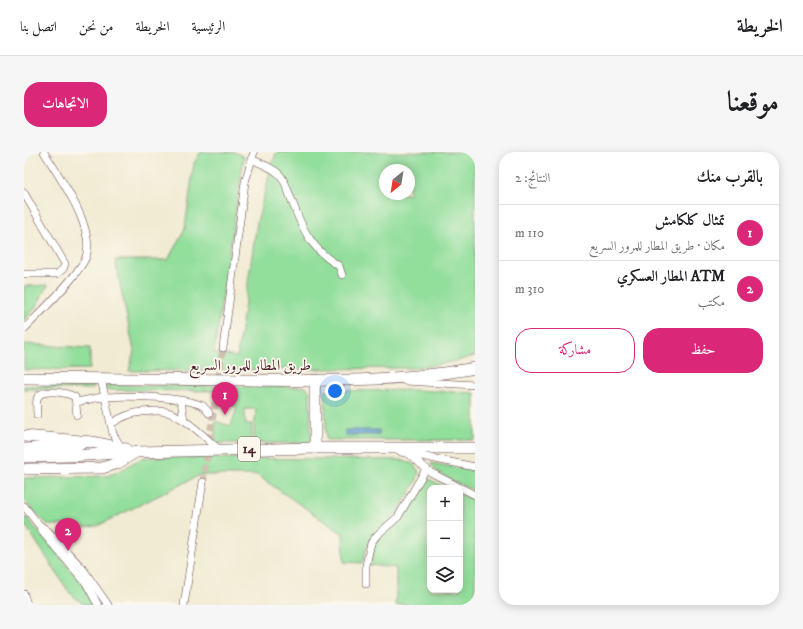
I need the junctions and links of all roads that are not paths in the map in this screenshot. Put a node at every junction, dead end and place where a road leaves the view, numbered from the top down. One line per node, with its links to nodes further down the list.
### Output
1 (44, 152): 6 (street)
2 (252, 154): 5 (street); 7 (street)
3 (24, 193): 4 (street)
4 (24, 274)
5 (342, 275)
6 (24, 329)
7 (223, 348)
8 (475, 368): 12 (highway, طريق المطار للمرور السريع)
9 (24, 378): 10 (highway, طريق المطار للمرور السريع)
10 (101, 379): 11 (highway, طريق المطار للمرور السريع); 14 (street)
11 (315, 380): 12 (highway, طريق المطار للمرور السريع); 25 (highway)
12 (374, 380): 13 (street)
13 (475, 385)
14 (105, 397): 15 (street); 16 (street); 21 (street)
15 (181, 401): 17 (street); 20 (street)
16 (77, 402): 18 (street); 19 (street)
17 (209, 412)
18 (37, 415)
19 (77, 415)
20 (184, 420): 21 (street); 29 (street)
21 (111, 424): 24 (street)
22 (24, 436): 23 (highway, 14)
23 (92, 442): 24 (highway, 14); 27 (highway)
24 (121, 447): 30 (highway, 14)
25 (315, 448): 28 (highway, 14); 29 (highway, 14)
26 (475, 448): 28 (highway, 14)
27 (24, 449)
28 (387, 449): 31 (street)
29 (220, 450): 30 (highway, 14)
30 (137, 452): 32 (highway, 14); 34 (highway)
31 (408, 453): 33 (street); 35 (street)
32 (24, 457)
33 (475, 467)
34 (27, 469)
35 (426, 469): 37 (street); 41 (street)
36 (203, 482): 46 (street)
37 (475, 495)
38 (24, 506): 39 (street)
39 (27, 513): 40 (street)
40 (39, 525): 43 (street); 44 (street)
41 (366, 584)
42 (24, 594): 45 (street)
43 (106, 602): 44 (street)
44 (97, 604)
45 (27, 605)
46 (184, 605)

